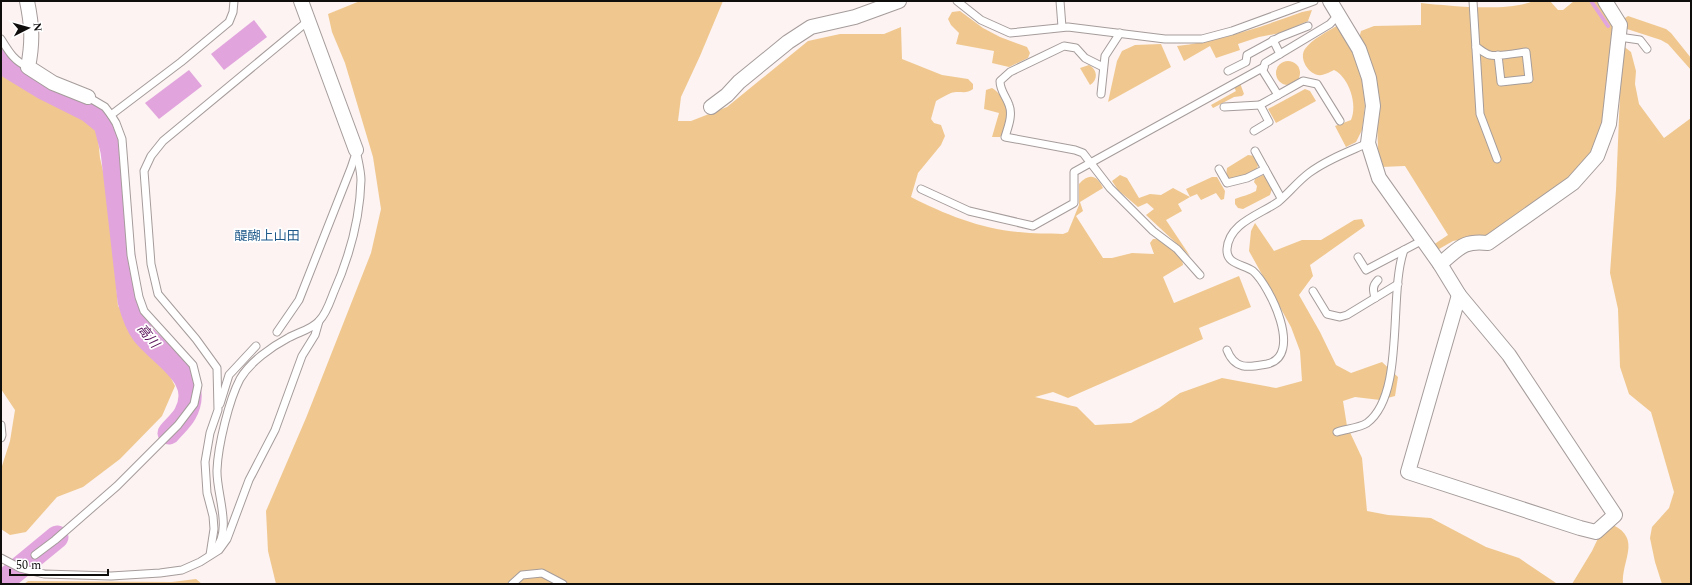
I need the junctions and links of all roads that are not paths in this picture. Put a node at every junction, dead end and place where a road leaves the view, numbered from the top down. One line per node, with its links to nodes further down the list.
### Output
1 (27, 1): 23 (street)
2 (234, 1): 33 (lane)
3 (301, 1): 12 (street)
4 (899, 1): 31 (street)
5 (957, 1): 14 (lane)
6 (1060, 1): 14 (lane)
7 (1314, 1): 15 (lane)
8 (1330, 1): 11 (street)
9 (1473, 1): 19 (lane)
10 (1605, 1): 16 (street)
11 (1338, 15): 21 (lane); 36 (street)
12 (308, 21): 37 (street); 59 (lane)
13 (1308, 26): 18 (lane)
14 (1062, 27): 15 (lane)
15 (1120, 33): 24 (lane)
16 (1619, 37): 20 (lane); 48 (street)
17 (1, 39): 23 (lane)
18 (1273, 40): 21 (lane); 26 (lane)
19 (1476, 47): 22 (lane); 39 (lane)
20 (1647, 49)
21 (1280, 54): 25 (lane)
22 (1498, 55): 22 (lane)
23 (28, 67): 29 (street)
24 (1103, 67): 27 (lane); 40 (lane)
25 (1264, 67): 28 (lane); 40 (lane)
26 (1228, 71)
27 (1101, 94)
28 (1278, 95): 30 (lane); 34 (lane)
29 (88, 97): 33 (lane)
30 (1260, 105): 32 (lane); 35 (lane)
31 (711, 107)
32 (1224, 107)
33 (111, 115): 63 (lane)
34 (1340, 121)
35 (1254, 131)
36 (1368, 143): 44 (lane); 45 (street)
37 (356, 150): 55 (lane); 56 (lane)
38 (1255, 151): 41 (lane)
39 (1497, 159)
40 (1091, 163): 43 (lane); 49 (lane)
41 (1265, 168): 42 (lane); 44 (lane)
42 (1219, 170)
43 (921, 189)
44 (1281, 198): 58 (lane)
45 (1423, 240): 46 (lane); 48 (street)
46 (1404, 250): 47 (lane); 51 (lane)
47 (1358, 257)
48 (1440, 264): 53 (street)
49 (1200, 274)
50 (1378, 280): 54 (lane)
51 (1398, 284): 54 (lane); 61 (lane)
52 (1313, 291): 54 (lane)
53 (1459, 295): 53 (street)
54 (1375, 298)
55 (320, 321): 64 (lane); 64 (lane)
56 (276, 332)
57 (256, 346): 59 (lane)
58 (1227, 350)
59 (218, 410): 64 (lane)
60 (1, 425): 62 (lane)
61 (1338, 432)
62 (1, 438)
63 (35, 555)
64 (210, 555): 65 (lane)
65 (1, 558)
66 (512, 584): 67 (lane)
67 (562, 584)

